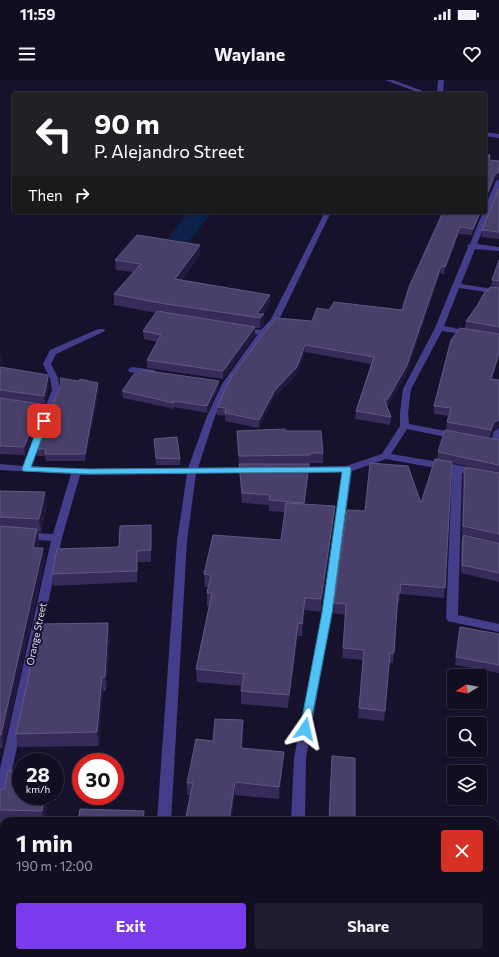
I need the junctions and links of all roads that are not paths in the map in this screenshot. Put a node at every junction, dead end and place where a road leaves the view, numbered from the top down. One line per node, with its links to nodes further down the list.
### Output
1 (388, 80): 3 (street)
2 (441, 80): 4 (street)
3 (422, 92)
4 (440, 92)
5 (487, 134): 6 (street)
6 (499, 136)
7 (499, 181): 8 (street)
8 (487, 209)
9 (327, 214): 18 (street)
10 (485, 214): 11 (street)
11 (471, 246): 12 (street); 13 (street)
12 (499, 250)
13 (456, 285): 14 (street); 16 (street)
14 (499, 292)
15 (232, 328): 18 (street)
16 (439, 328): 19 (street); 22 (street)
17 (101, 331): 29 (street)
18 (263, 333): 33 (street)
19 (476, 334)
20 (132, 370): 21 (street)
21 (164, 375)
22 (405, 426): 24 (street); 26 (street)
23 (499, 431): 25 (street)
24 (465, 437)
25 (494, 443)
26 (385, 456): 28 (street); 30 (street)
27 (0, 467): 29 (street)
28 (457, 468): 35 (street); 38 (street)
29 (26, 469): 34 (street)
30 (347, 469): 32 (street); 41 (street)
31 (262, 470): 33 (street)
32 (285, 470)
33 (192, 471): 34 (street); 40 (street)
34 (76, 472): 37 (street, Orange Street)
35 (499, 477)
36 (0, 534): 37 (street)
37 (57, 538): 39 (street, Orange Street)
38 (499, 628)
39 (0, 798)
40 (164, 817)
41 (298, 817)

